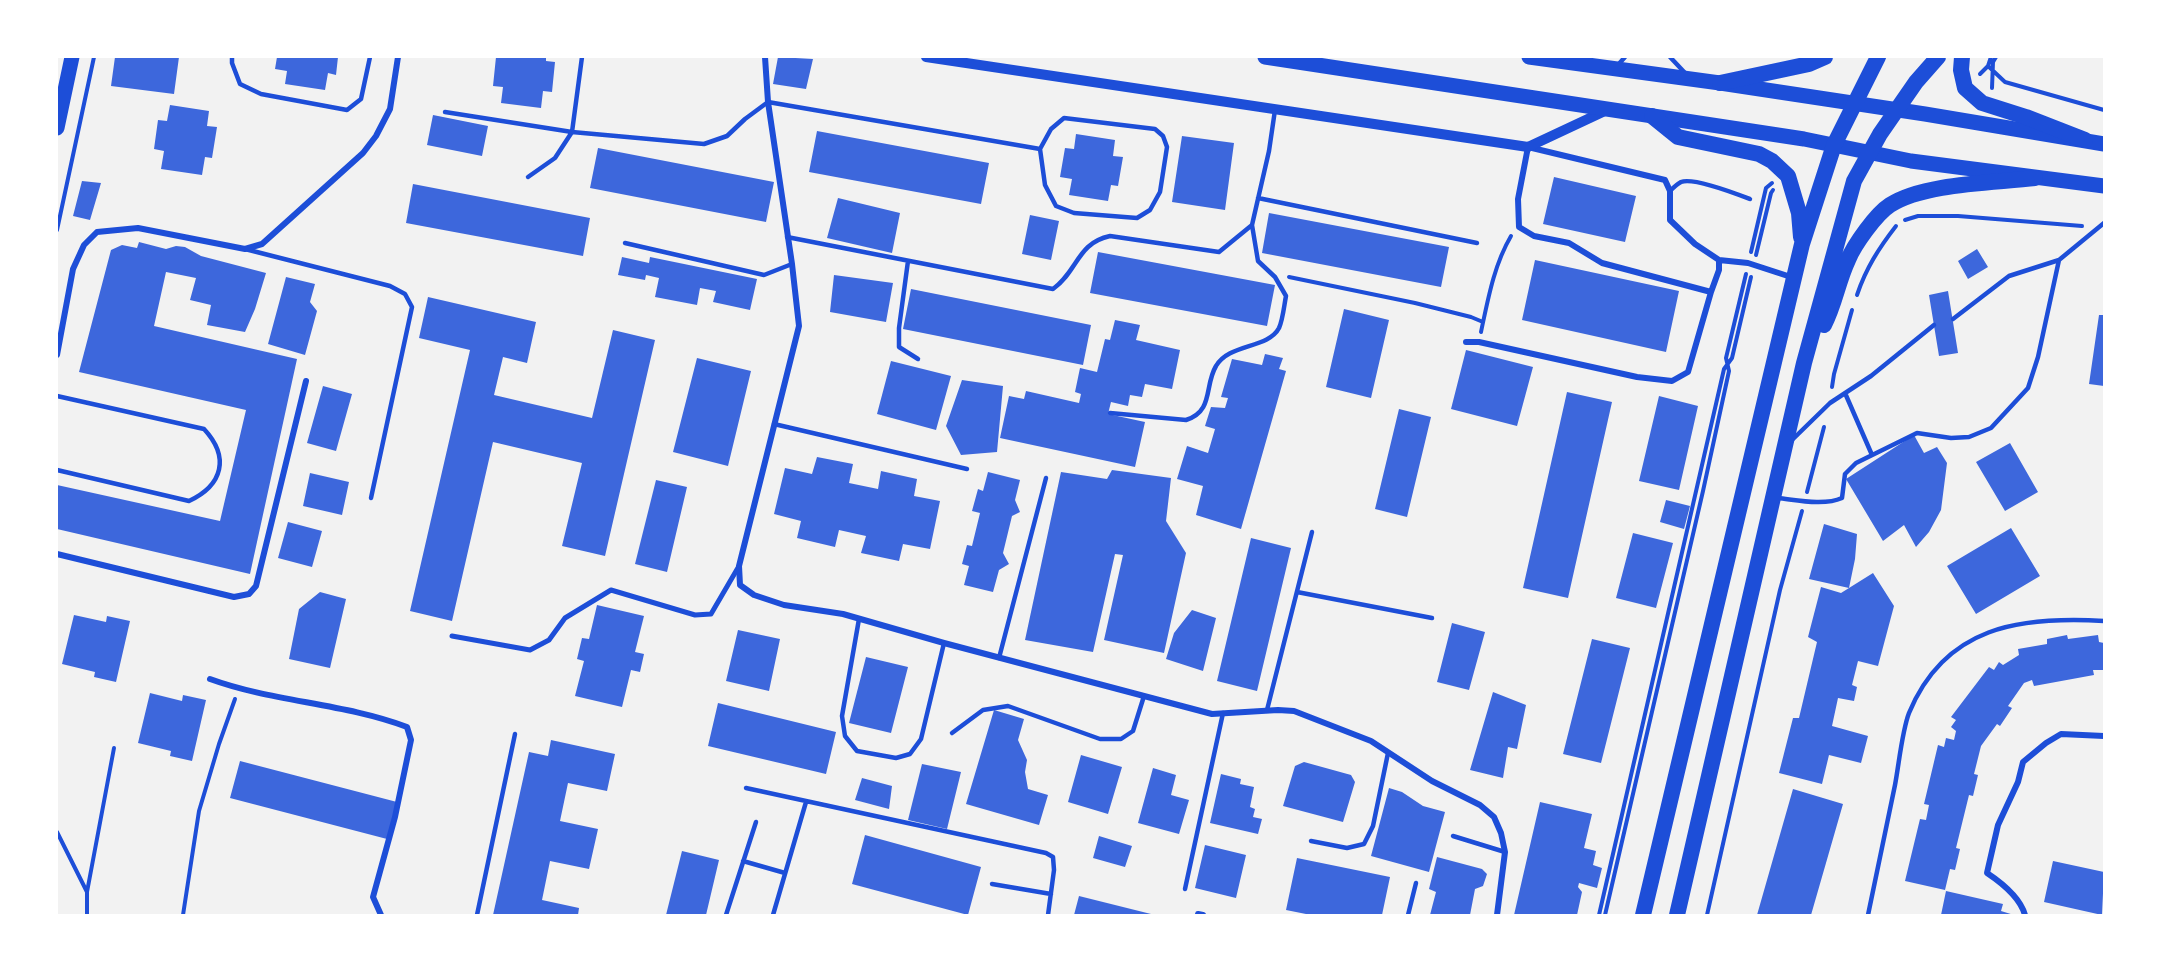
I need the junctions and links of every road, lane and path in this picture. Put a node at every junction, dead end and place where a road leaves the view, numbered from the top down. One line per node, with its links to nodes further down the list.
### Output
1 (72, 57): 29 (main road)
2 (94, 57): 45 (path)
3 (232, 57): 4 (lane)
4 (370, 57)
5 (398, 57): 55 (street)
6 (582, 57): 30 (lane)
7 (765, 57): 21 (street)
8 (926, 57): 24 (street)
9 (1265, 57): 23 (main road)
10 (1529, 57): 17 (main road)
11 (1670, 57): 19 (lane)
12 (1825, 57): 20 (highway)
13 (1878, 57): 22 (highway)
14 (1938, 57): 25 (highway)
15 (1962, 57): 31 (highway)
16 (1991, 57): 26 (path)
17 (1589, 61): 18 (main road)
18 (1620, 63): 19 (main road)
19 (1690, 79): 20 (main road)
20 (1720, 83): 22 (main road)
21 (768, 102): 30 (lane); 35 (lane); 51 (street)
22 (1853, 104): 25 (main road); 33 (highway)
23 (1610, 108): 28 (main road); 34 (street)
24 (1275, 110): 34 (street); 43 (lane)
25 (1896, 110): 31 (main road); 36 (highway)
26 (2104, 110)
27 (445, 112): 30 (lane)
28 (1652, 116): 33 (main road); 37 (highway)
29 (57, 128)
30 (572, 132): 38 (lane)
31 (2085, 140): 32 (main road)
32 (2104, 144)
33 (1834, 145): 36 (main road); 54 (highway)
34 (1528, 147): 41 (street); 49 (street)
35 (1040, 149): 35 (lane)
36 (1869, 152): 39 (main road); 71 (highway)
37 (1784, 172): 54 (highway); 60 (path)
38 (528, 177)
39 (2035, 178): 40 (main road); 71 (highway)
40 (2104, 186)
41 (1670, 191): 44 (lane); 56 (street)
42 (1771, 193): 60 (path)
43 (1258, 198): 48 (lane); 53 (lane)
44 (1750, 199)
45 (58, 216): 50 (path)
46 (1900, 221): 76 (path)
47 (2104, 223): 57 (lane)
48 (1252, 225): 58 (lane); 61 (lane)
49 (1520, 227): 63 (street); 65 (path)
50 (57, 230)
51 (787, 236): 58 (lane); 59 (street)
52 (625, 243): 59 (lane)
53 (1477, 243)
54 (1802, 244): 62 (highway)
55 (245, 249): 69 (street); 84 (lane)
56 (1719, 260): 60 (street); 63 (street)
57 (2059, 260): 64 (lane); 80 (lane)
58 (908, 261): 70 (lane)
59 (792, 264): 78 (street)
60 (1751, 264): 62 (street); 72 (path)
61 (1275, 277): 65 (path); 77 (lane)
62 (1793, 278): 132 (highway)
63 (1711, 292): 68 (street)
64 (1953, 320)
65 (1484, 322): 68 (path)
66 (1934, 325): 74 (lane)
67 (1466, 342): 68 (street)
68 (1479, 342)
69 (57, 355)
70 (918, 359)
71 (1804, 363): 79 (highway)
72 (1727, 364): 130 (path); 131 (path)
73 (306, 381): 87 (street)
74 (1845, 393): 76 (lane); 80 (lane)
75 (57, 396): 82 (lane)
76 (1830, 403): 79 (lane)
77 (1110, 413)
78 (774, 423): 81 (lane); 88 (street)
79 (1786, 446): 85 (highway)
80 (1872, 455): 85 (lane)
81 (967, 469)
82 (57, 470)
83 (1046, 478): 96 (lane)
84 (370, 498)
85 (1774, 498): 133 (highway)
86 (1312, 532): 90 (lane)
87 (57, 554)
88 (739, 566): 92 (street); 94 (street)
89 (1780, 590): 134 (path)
90 (1297, 592): 91 (lane); 100 (lane)
91 (1432, 618)
92 (859, 619): 95 (street); 95 (lane)
93 (2104, 621): 135 (lane)
94 (452, 636)
95 (944, 644): 96 (street)
96 (999, 658): 99 (street)
97 (210, 679): 98 (street)
98 (238, 689): 122 (path); 123 (street)
99 (1144, 696): 101 (street); 102 (lane)
100 (1266, 710): 101 (street); 106 (street)
101 (1223, 713): 118 (lane)
102 (952, 732)
103 (515, 734): 124 (lane)
104 (2104, 736): 136 (street)
105 (114, 748): 119 (path)
106 (1388, 753): 112 (lane); 113 (street)
107 (746, 788): 108 (lane)
108 (806, 802): 115 (lane); 120 (lane)
109 (756, 822): 114 (lane)
110 (57, 832): 119 (path)
111 (1452, 836): 113 (lane)
112 (1311, 841)
113 (1505, 852): 129 (street)
114 (743, 861): 115 (lane); 125 (lane)
115 (785, 873): 126 (lane)
116 (1416, 883): 128 (lane)
117 (992, 884): 120 (lane)
118 (1185, 889)
119 (87, 892): 121 (path)
120 (1051, 894): 127 (lane)
121 (87, 915)
122 (183, 915)
123 (381, 915)
124 (477, 915)
125 (726, 915)
126 (773, 915)
127 (1048, 915)
128 (1408, 915)
129 (1497, 915)
130 (1599, 915)
131 (1605, 915)
132 (1643, 915)
133 (1677, 915)
134 (1707, 915)
135 (1868, 915)
136 (2025, 915)

